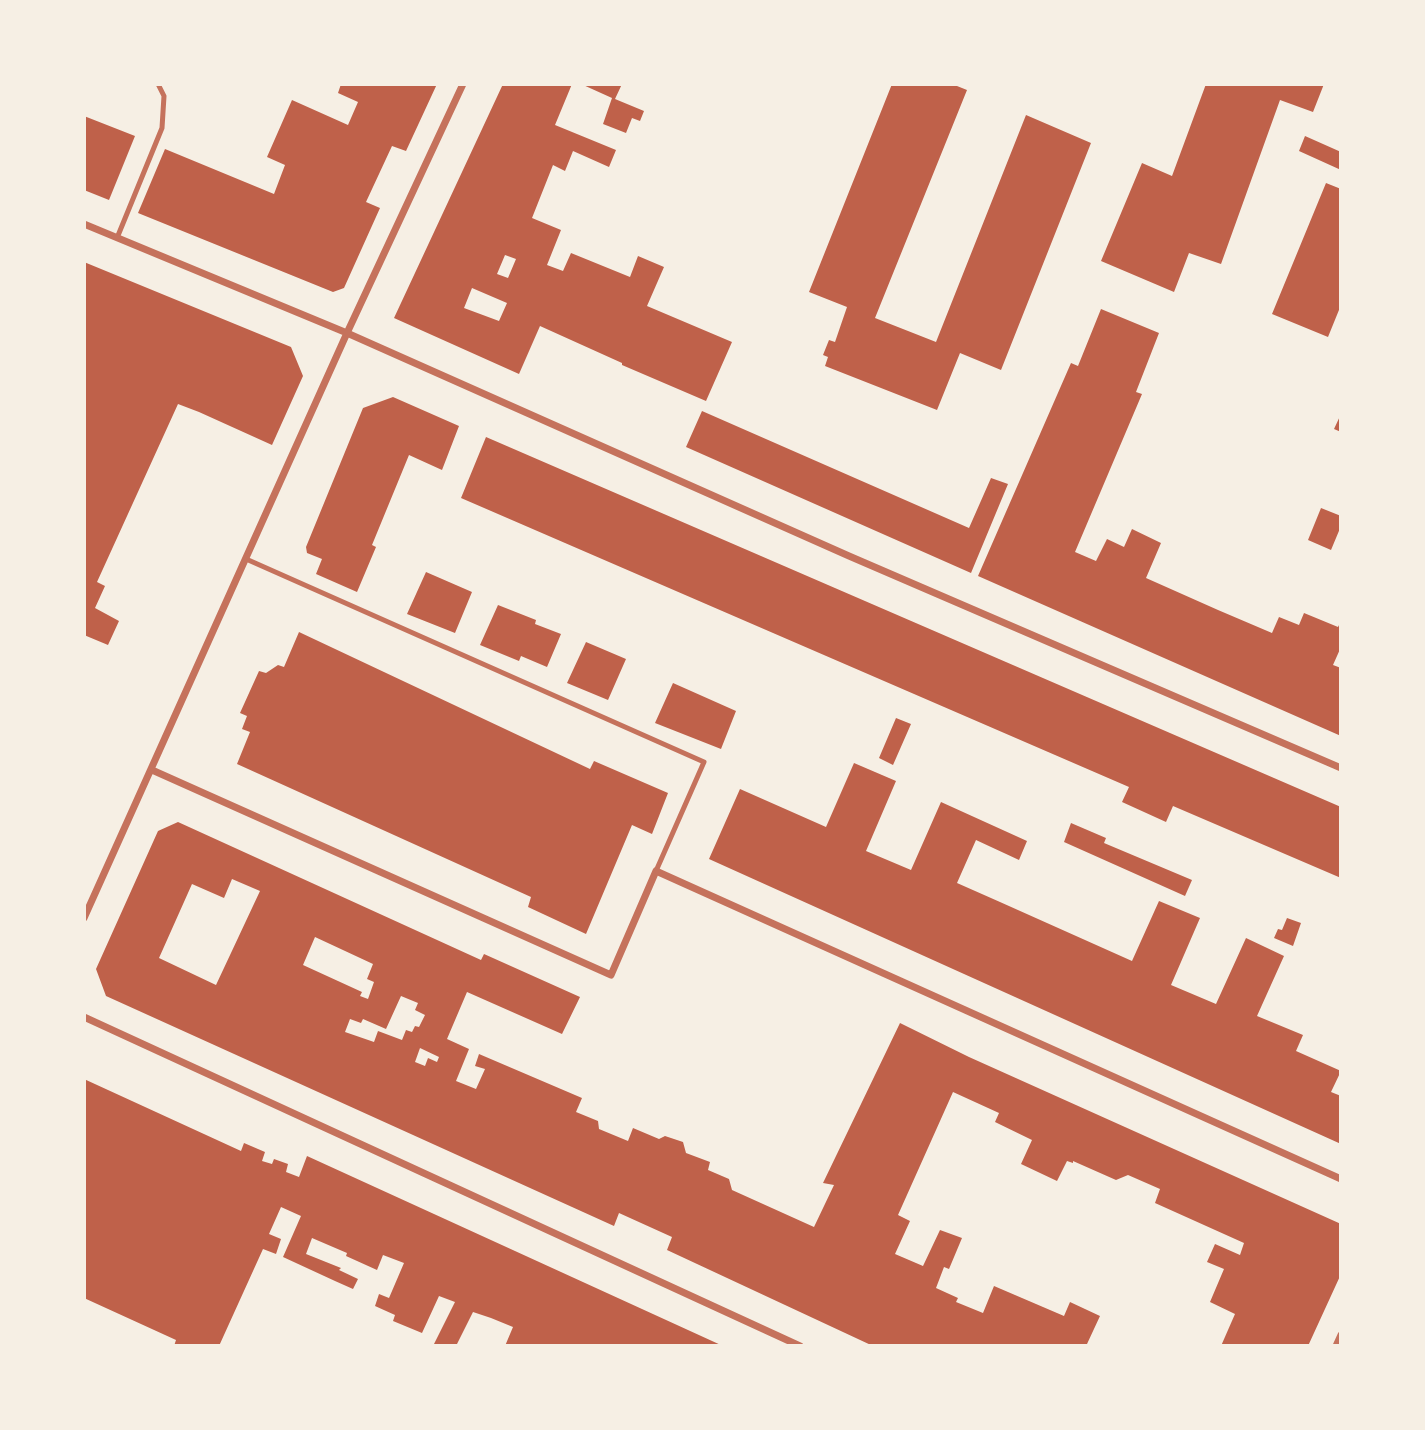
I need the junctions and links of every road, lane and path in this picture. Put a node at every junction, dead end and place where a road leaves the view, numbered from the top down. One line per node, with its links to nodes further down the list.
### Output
1 (158, 84): 4 (lane)
2 (463, 84): 5 (street)
3 (84, 224): 4 (street)
4 (117, 237): 5 (street)
5 (347, 333): 6 (street); 7 (street)
6 (246, 559): 8 (street); 9 (lane)
7 (1341, 768)
8 (152, 770): 9 (street); 10 (street)
9 (656, 871): 12 (street)
10 (84, 918)
11 (84, 1017): 14 (street)
12 (1341, 1179)
13 (1341, 1335): 15 (street)
14 (800, 1346)
15 (1336, 1346)

